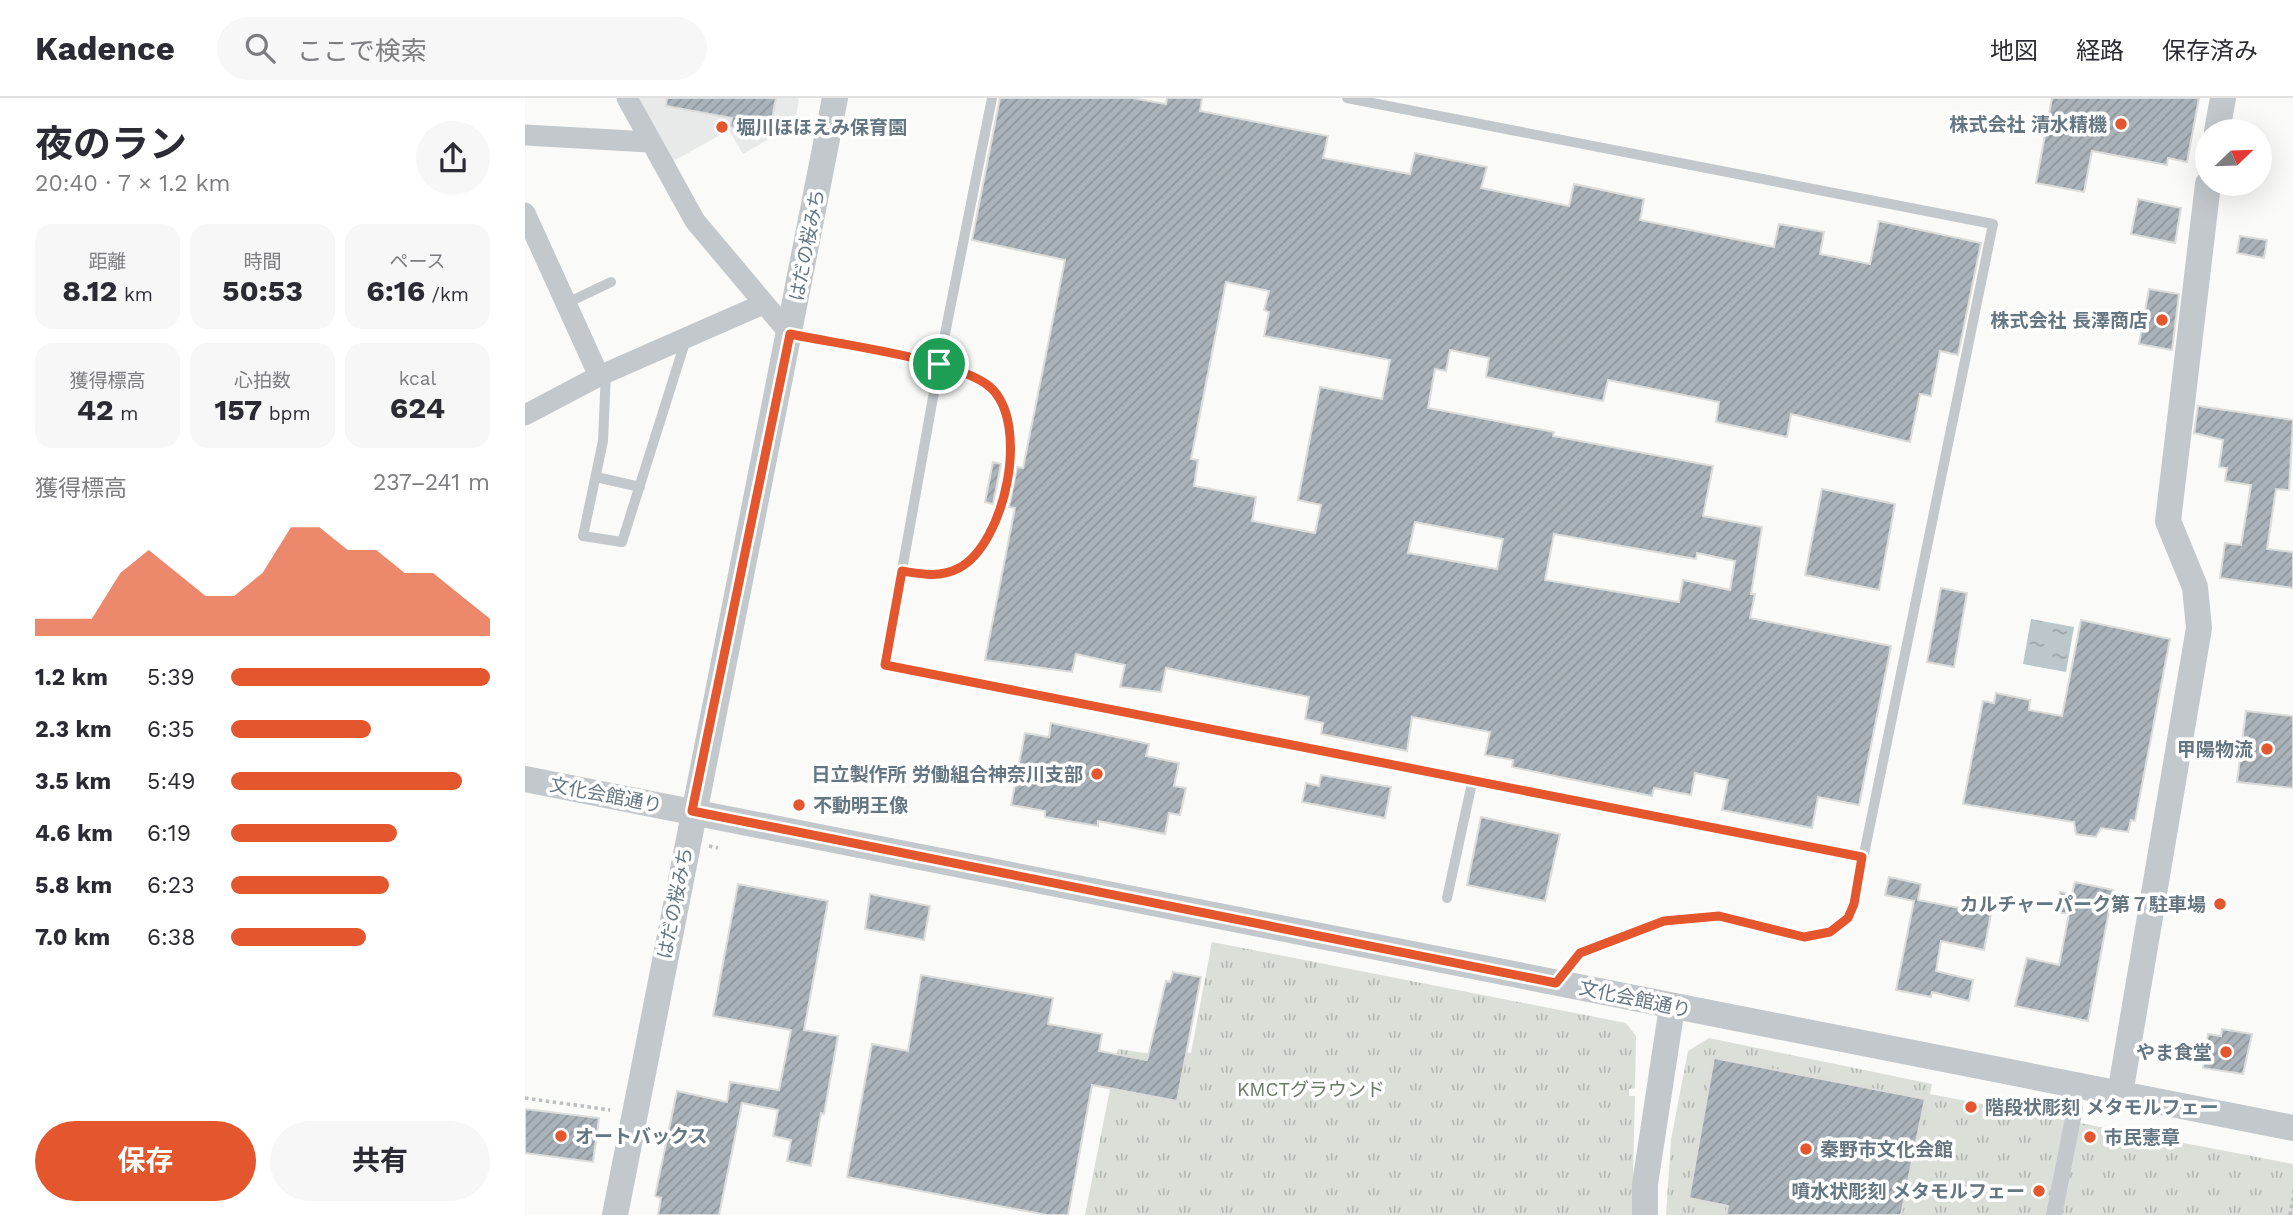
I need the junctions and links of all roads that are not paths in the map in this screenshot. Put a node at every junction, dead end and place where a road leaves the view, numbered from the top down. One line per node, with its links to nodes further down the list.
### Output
1 (627, 98): 8 (street)
2 (835, 98): 15 (street, はだの桜みち)
3 (992, 98): 17 (lane)
4 (1347, 98): 26 (lane)
5 (2223, 98): 6 (street)
6 (2219, 119)
7 (525, 135): 8 (street)
8 (649, 142): 14 (street)
9 (2207, 196): 30 (street)
10 (525, 214): 11 (street)
11 (533, 248): 13 (street)
12 (611, 282): 13 (lane)
13 (567, 303): 18 (street)
14 (763, 304): 15 (street); 16 (street)
15 (790, 334): 17 (lane); 25 (street, はだの桜みち)
16 (687, 335): 18 (street); 21 (lane)
17 (939, 364): 22 (lane); 22 (lane)
18 (602, 374): 19 (street); 20 (lane)
19 (525, 415)
20 (596, 477): 21 (lane); 21 (lane)
21 (640, 487)
22 (902, 571): 24 (lane)
23 (525, 779): 25 (street, 文化会館通り)
24 (1472, 783): 26 (lane); 27 (lane)
25 (692, 811): 28 (street, 文化会館通り); 33 (street, はだの桜みち)
26 (1862, 857): 28 (lane)
27 (1447, 898)
28 (1556, 983): 29 (street, 文化会館通り)
29 (1672, 1007): 30 (street, 文化会館通り); 34 (street)
30 (2120, 1094): 32 (street, 文化会館通り)
31 (2075, 1108): 35 (street)
32 (2293, 1128)
33 (615, 1215)
34 (1645, 1215)
35 (2054, 1215)

